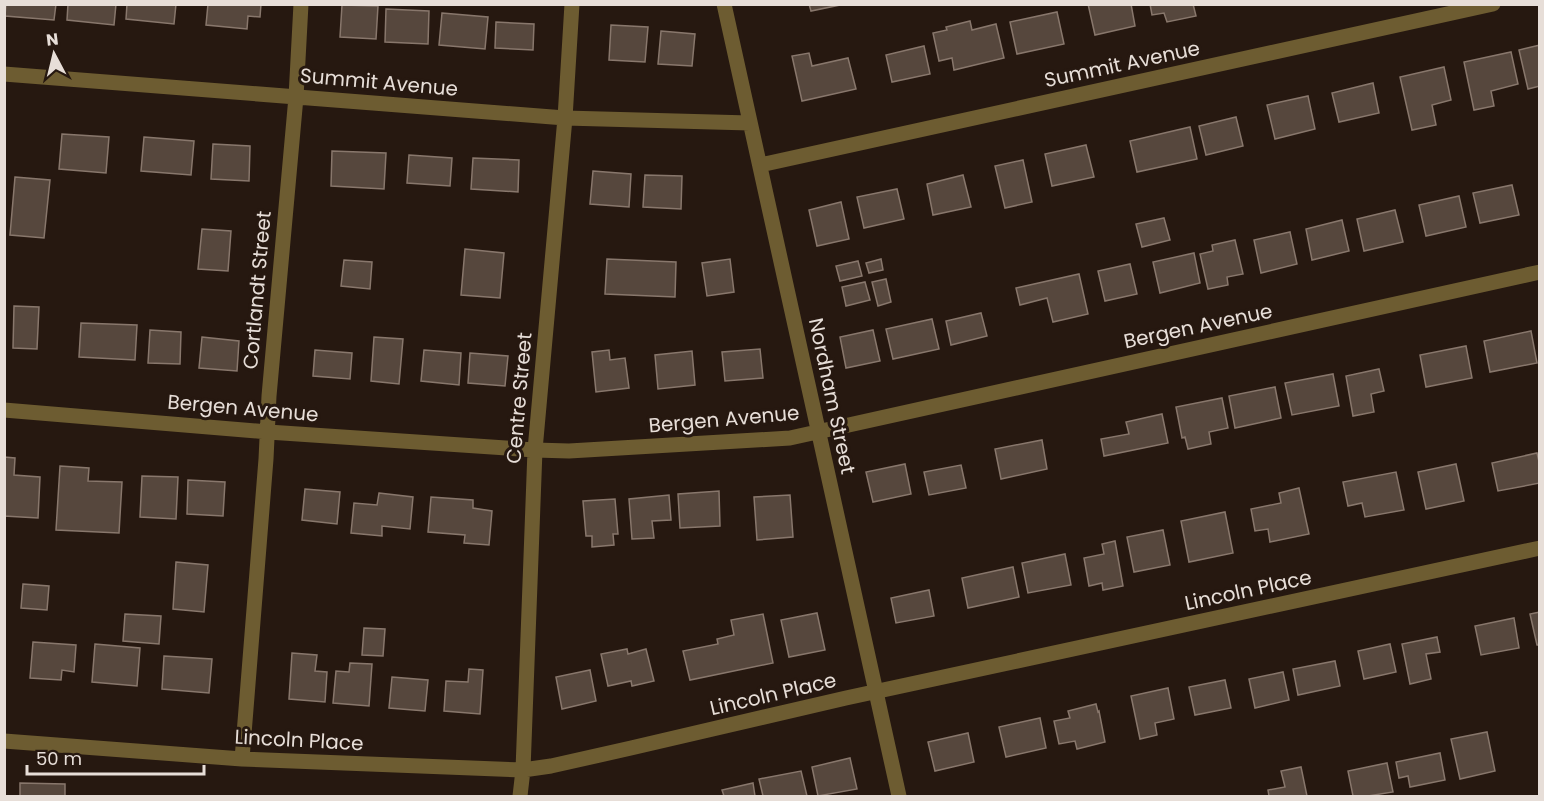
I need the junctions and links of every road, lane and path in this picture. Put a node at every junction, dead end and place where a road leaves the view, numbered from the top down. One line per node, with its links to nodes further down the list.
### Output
1 (302, 4): 6 (street, Cortlandt Street)
2 (572, 4): 7 (street, Centre Street)
3 (724, 4): 8 (street, Nordham Street)
4 (1493, 4): 9 (street, Summit Avenue)
5 (4, 74): 6 (street, Summit Avenue)
6 (296, 96): 7 (street, Summit Avenue); 12 (street, Cortlandt Street)
7 (565, 118): 8 (street, Summit Avenue); 14 (street, Centre Street)
8 (750, 123): 9 (street, Nordham Street)
9 (760, 165): 13 (street, Nordham Street)
10 (1539, 272): 13 (street, Bergen Avenue)
11 (4, 410): 12 (street, Bergen Avenue)
12 (268, 432): 14 (street, Bergen Avenue); 18 (street, Cortlandt Street)
13 (818, 432): 14 (street, Bergen Avenue); 16 (street, Nordham Street)
14 (535, 450): 19 (street, Centre Street)
15 (1539, 548): 16 (street, Lincoln Place)
16 (876, 692): 19 (street, Lincoln Place); 21 (street, Nordham Street)
17 (4, 741): 18 (street, Lincoln Place)
18 (242, 759): 19 (street, Lincoln Place)
19 (523, 770): 20 (street, Centre Street)
20 (520, 796)
21 (899, 796)

